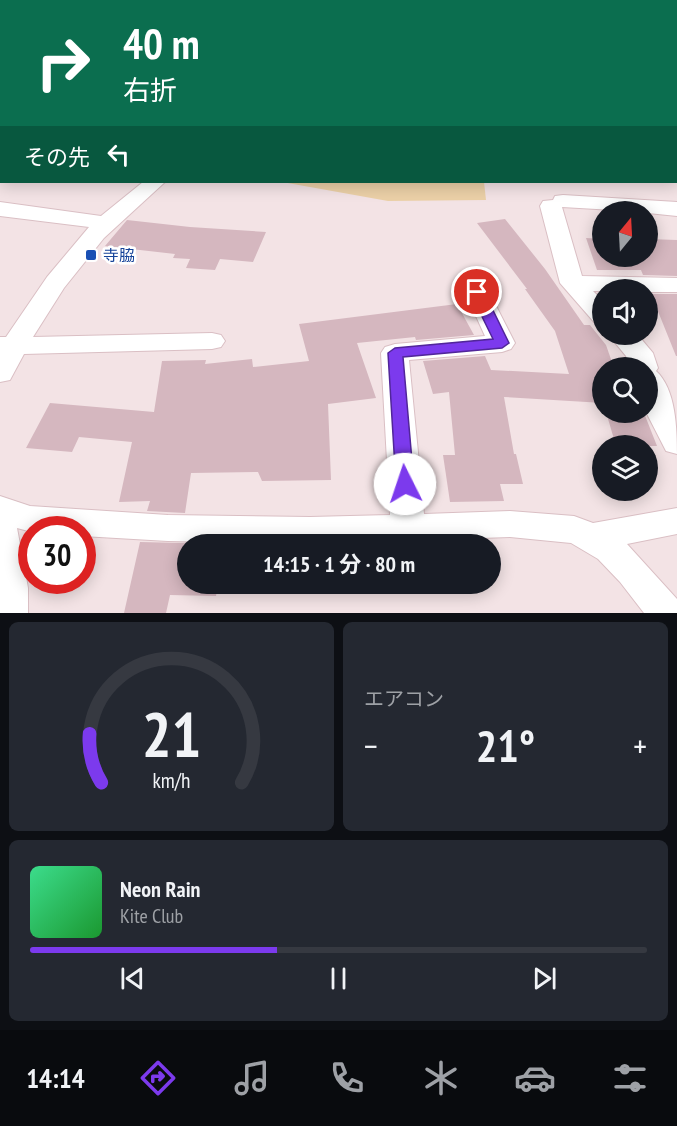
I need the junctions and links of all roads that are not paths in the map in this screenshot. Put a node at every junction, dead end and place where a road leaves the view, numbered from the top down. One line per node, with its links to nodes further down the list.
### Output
1 (154, 183): 4 (street)
2 (0, 209): 4 (street)
3 (677, 209): 5 (street)
4 (107, 222): 11 (street)
5 (572, 283): 6 (street); 8 (street)
6 (677, 285)
7 (477, 292): 20 (street)
8 (592, 304)
9 (212, 341): 11 (street)
10 (631, 345): 12 (street)
11 (6, 346): 13 (street)
12 (640, 357)
13 (0, 373)
14 (658, 396): 15 (street)
15 (669, 415): 16 (street)
16 (677, 443)
17 (0, 509): 20 (street)
18 (677, 521): 21 (street)
19 (0, 528): 22 (street)
20 (408, 528): 21 (street)
21 (592, 537): 23 (street)
22 (10, 613)
23 (666, 613)

